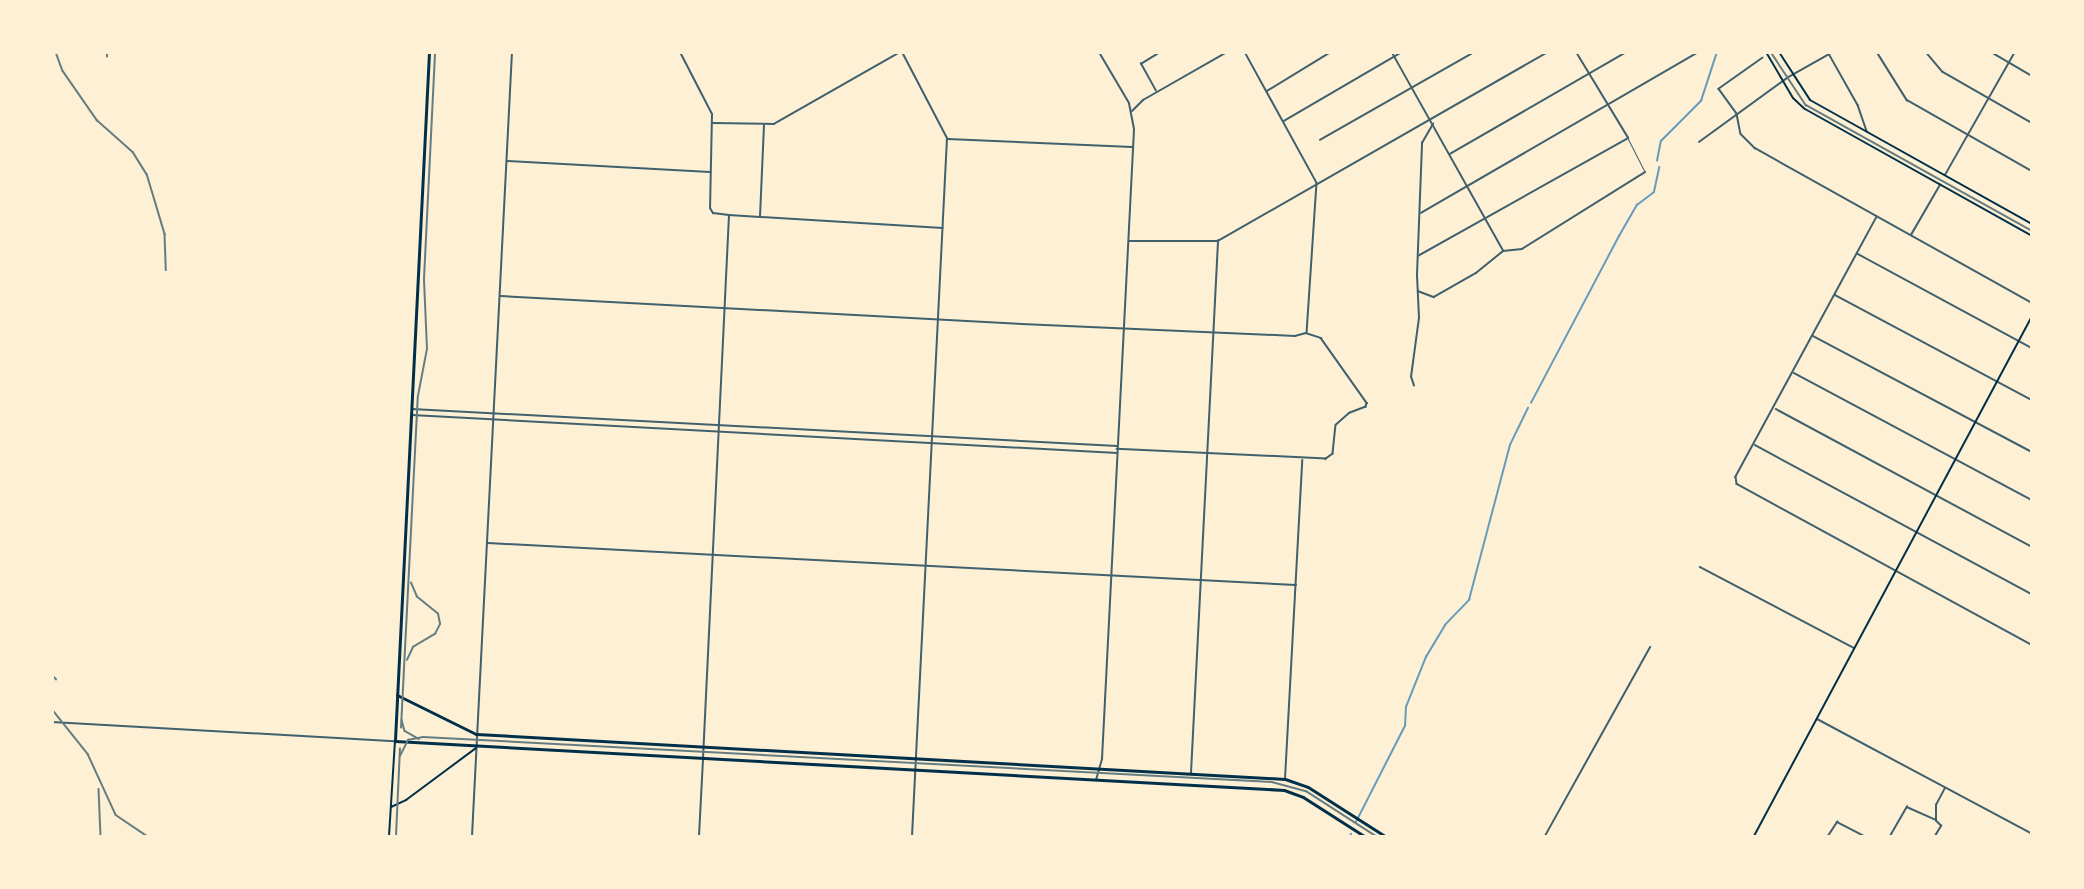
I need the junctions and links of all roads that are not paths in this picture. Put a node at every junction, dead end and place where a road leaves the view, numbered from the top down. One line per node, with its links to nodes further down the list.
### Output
1 (429, 52): 94 (main road)
2 (512, 52): 55 (street)
3 (680, 52): 43 (street)
4 (901, 52): 46 (street); 49 (street)
5 (1105, 52): 24 (street)
6 (1160, 52): 35 (street)
7 (1227, 52): 25 (street)
8 (1245, 52): 36 (street)
9 (1331, 52): 36 (street)
10 (1392, 52): 27 (street)
11 (1402, 52): 27 (street)
12 (1474, 52): 34 (street)
13 (1548, 52): 41 (street)
14 (1576, 52): 30 (street)
15 (1626, 52): 30 (street)
16 (1699, 52): 38 (street)
17 (1766, 52): 33 (main road)
18 (1779, 52): 31 (main road)
19 (1833, 52): 26 (street)
20 (1877, 52): 48 (street)
21 (1926, 52): 37 (street)
22 (1990, 52): 29 (street)
23 (2015, 52): 29 (street)
24 (1100, 54): 39 (street)
25 (1221, 54): 35 (street)
26 (1829, 54): 31 (street); 47 (street)
27 (1394, 57): 34 (street); 42 (street)
28 (1763, 58): 40 (street)
29 (2009, 63): 32 (street); 37 (street)
30 (1588, 74): 38 (street); 54 (street)
31 (1792, 75): 33 (street); 47 (main road)
32 (2031, 76)
33 (1783, 81): 40 (street); 61 (main road)
34 (1413, 88): 41 (street); 51 (street)
35 (1156, 92): 39 (street)
36 (1266, 92): 42 (street)
37 (1989, 99): 44 (street); 48 (street)
38 (1608, 105): 50 (street); 62 (street)
39 (1132, 111): 53 (street)
40 (1737, 114): 52 (street); 66 (street)
41 (1429, 119): 45 (street); 60 (street)
42 (1283, 121): 60 (street)
43 (713, 123): 46 (street); 57 (street)
44 (2031, 123)
45 (1433, 124): 54 (street); 63 (street)
46 (764, 125): 65 (street)
47 (1867, 132): 59 (main road)
48 (1968, 134): 56 (street); 59 (street)
49 (947, 138): 53 (street); 69 (street)
50 (1628, 138): 58 (lane); 67 (street)
51 (1320, 140)
52 (1699, 142)
53 (1133, 147): 72 (street)
54 (1450, 155): 62 (street)
55 (507, 160): 57 (street); 79 (street)
56 (2031, 171)
57 (711, 172): 64 (street)
58 (1644, 172): 74 (street)
59 (1945, 176): 68 (main road)
60 (1317, 183): 73 (street); 86 (street)
61 (1940, 185): 70 (street); 71 (main road)
62 (1467, 188): 63 (street); 67 (street)
63 (1421, 213): 76 (street)
64 (729, 215): 65 (street); 81 (street)
65 (760, 217): 69 (street)
66 (1877, 217): 70 (street); 75 (street)
67 (1486, 220): 74 (street); 76 (street)
68 (2031, 224)
69 (944, 228): 83 (street)
70 (1911, 236): 80 (street)
71 (2031, 236)
72 (1128, 241): 73 (street); 84 (street)
73 (1218, 242): 85 (street)
74 (1503, 251): 77 (street)
75 (1857, 254): 78 (street); 88 (street)
76 (1418, 255): 77 (street)
77 (1418, 291): 92 (street)
78 (1835, 295): 87 (street); 91 (street)
79 (501, 296): 81 (street); 96 (street)
80 (2031, 303)
81 (725, 308): 83 (street); 100 (street)
82 (2031, 316): 88 (main road)
83 (939, 320): 84 (street); 102 (street)
84 (1124, 326): 85 (street); 105 (street)
85 (1214, 330): 86 (street); 107 (street)
86 (1306, 333): 108 (street)
87 (1813, 336): 90 (street); 99 (street)
88 (2018, 341): 89 (street); 91 (main road)
89 (2031, 348)
90 (1793, 372): 95 (street); 109 (street)
91 (1997, 381): 93 (street); 99 (main road)
92 (1414, 386)
93 (2031, 400)
94 (411, 409): 96 (street); 97 (main road)
95 (1774, 409): 104 (street); 110 (street)
96 (494, 413): 98 (street); 100 (street)
97 (411, 415): 98 (street); 126 (main road)
98 (493, 420): 101 (street); 113 (street)
99 (1975, 422): 106 (street); 109 (main road)
100 (719, 425): 101 (street); 102 (street)
101 (719, 432): 103 (street); 115 (street)
102 (932, 436): 103 (street); 105 (street)
103 (932, 443): 105 (street); 116 (street)
104 (1754, 444): 112 (street); 118 (street)
105 (1117, 449): 107 (street); 119 (street)
106 (2031, 452)
107 (1207, 454): 108 (street); 120 (street)
108 (1303, 459): 121 (street)
109 (1955, 459): 110 (main road); 111 (street)
110 (1935, 496): 112 (main road); 114 (street)
111 (2031, 500)
112 (1917, 531): 118 (main road); 122 (street)
113 (486, 543): 115 (street); 129 (street)
114 (2031, 547)
115 (713, 555): 116 (street); 132 (street)
116 (926, 566): 119 (street); 134 (street)
117 (1700, 567): 125 (street)
118 (1895, 572): 123 (street); 125 (main road)
119 (1111, 576): 120 (street); 135 (street)
120 (1201, 580): 121 (street); 137 (street)
121 (1296, 585): 138 (street)
122 (2031, 594)
123 (2031, 645)
124 (1650, 647): 150 (street)
125 (1854, 648): 127 (main road)
126 (397, 694): 129 (main road); 130 (main road)
127 (1817, 719): 140 (street); 151 (main road)
128 (52, 722): 130 (street)
129 (476, 734): 131 (street); 132 (main road)
130 (394, 741): 131 (main road); 141 (main road)
131 (476, 748): 133 (main road); 141 (main road); 145 (street)
132 (703, 748): 133 (street); 134 (main road)
133 (703, 759): 136 (main road); 146 (street)
134 (915, 759): 135 (main road); 136 (street)
135 (1098, 768): 137 (main road); 139 (street)
136 (915, 771): 139 (main road); 147 (street)
137 (1191, 773): 138 (main road)
138 (1285, 779): 149 (main road)
139 (1096, 780): 148 (main road)
140 (1945, 788): 142 (street); 143 (street)
141 (391, 807): 144 (main road)
142 (1936, 820): 154 (street); 155 (street)
143 (2031, 834)
144 (389, 837)
145 (471, 837)
146 (699, 837)
147 (912, 837)
148 (1364, 837)
149 (1384, 837)
150 (1545, 837)
151 (1754, 837)
152 (1828, 837): 153 (street)
153 (1864, 837)
154 (1890, 837)
155 (1935, 837)

